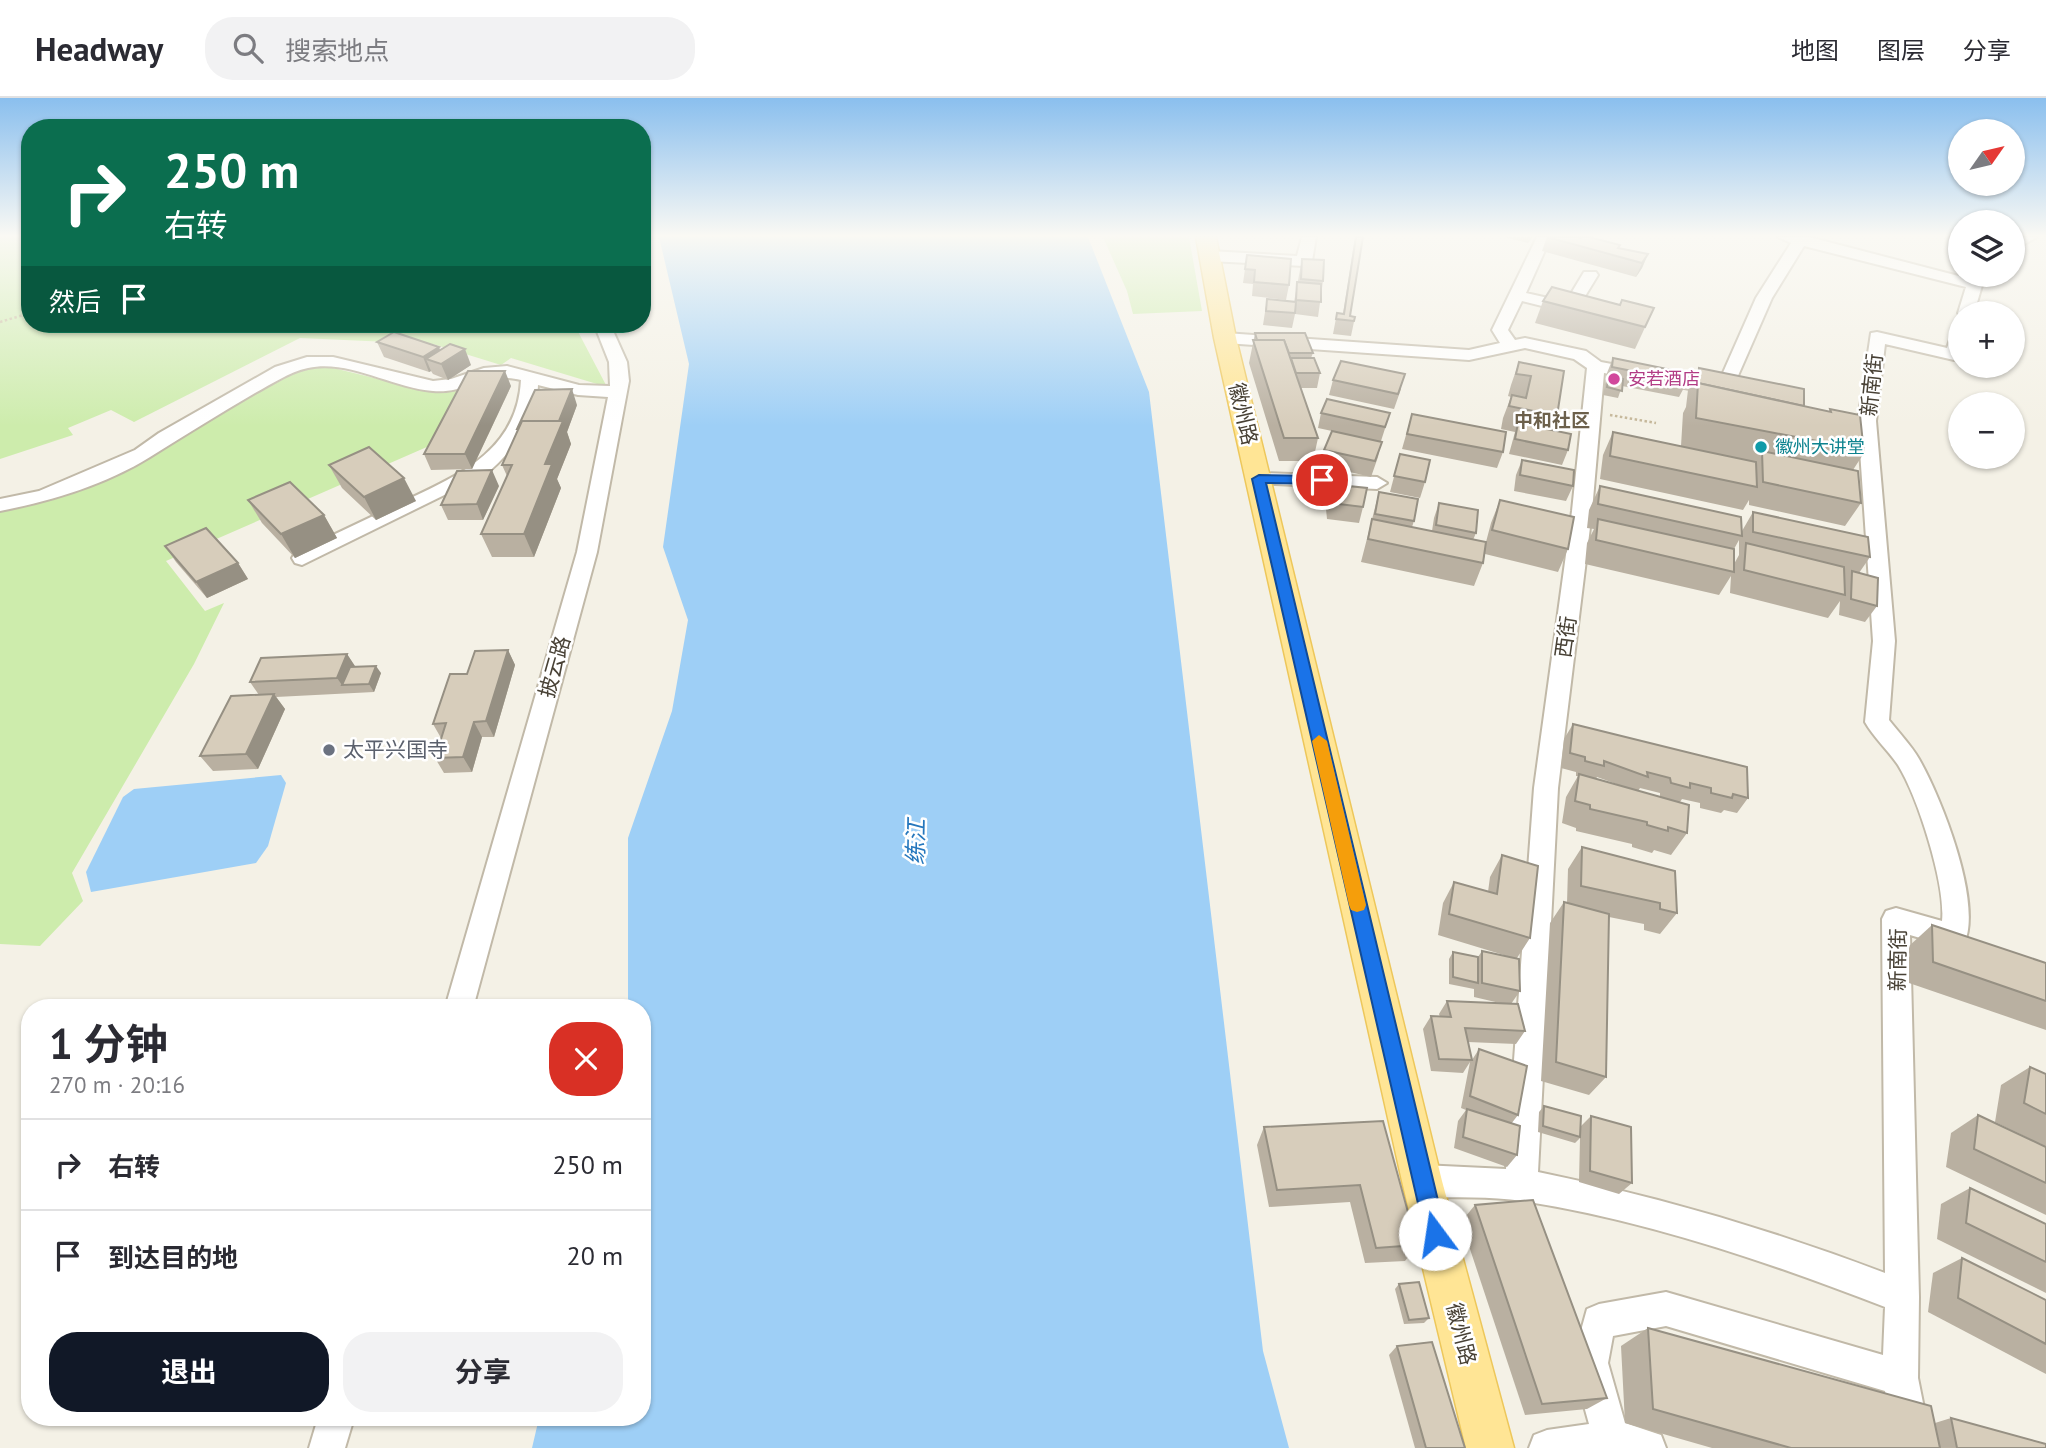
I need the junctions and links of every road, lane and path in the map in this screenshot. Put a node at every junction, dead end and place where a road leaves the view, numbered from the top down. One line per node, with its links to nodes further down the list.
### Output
1 (1218, 300): 9 (main road, 徽州路)
2 (1514, 300): 10 (street)
3 (1537, 300): 4 (street)
4 (1575, 300)
5 (1763, 300): 12 (street)
6 (21, 316): 7 (path)
7 (0, 323)
8 (606, 333): 14 (street, 披云路)
9 (1225, 338): 10 (street); 17 (main road, 徽州路)
10 (1510, 345): 12 (street)
11 (1948, 354): 24 (street, 新南街)
12 (1596, 366): 15 (street, 西街)
13 (530, 377): 14 (street); 19 (street); 20 (street)
14 (619, 392): 21 (street, 披云路)
15 (1592, 412): 16 (path); 23 (street, 西街)
16 (1656, 423)
17 (1259, 479): 18 (street); 22 (main road, 徽州路)
18 (1377, 483)
19 (0, 505)
20 (302, 558)
21 (462, 999)
22 (1422, 1181): 23 (street); 29 (main road, 徽州路)
23 (1521, 1185): 24 (street)
24 (1902, 1297): 25 (street)
25 (1900, 1378): 27 (street); 32 (street)
26 (334, 1426): 28 (street)
27 (1613, 1444): 30 (street); 31 (street)
28 (327, 1448)
29 (1490, 1448)
30 (1547, 1448)
31 (1648, 1448)
32 (1914, 1448)

